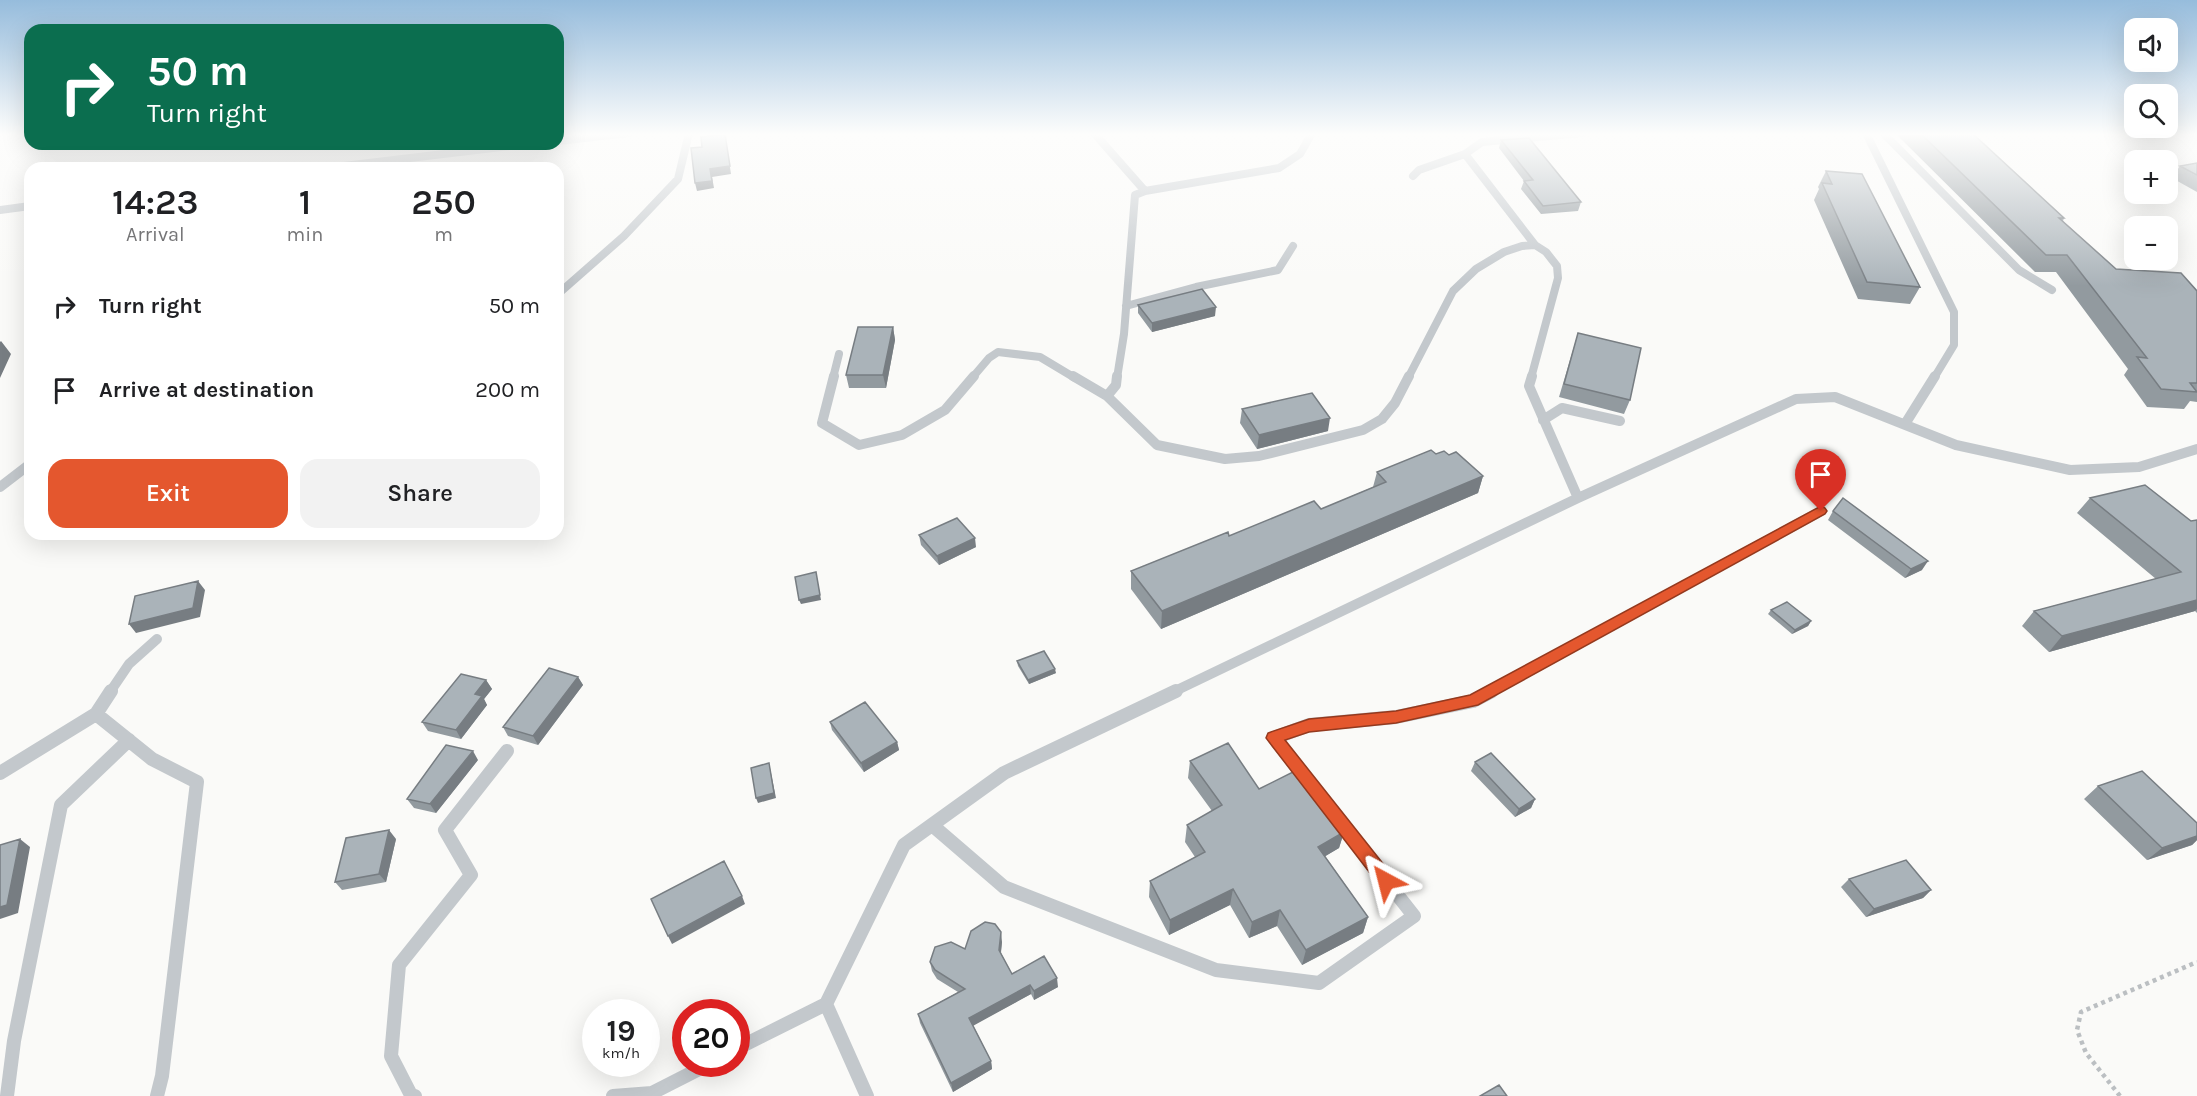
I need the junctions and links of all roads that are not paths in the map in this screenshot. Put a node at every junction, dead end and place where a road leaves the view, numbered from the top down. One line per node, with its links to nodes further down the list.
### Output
1 (673, 184): 12 (lane)
2 (1139, 184): 7 (lane)
3 (1185, 184): 7 (lane)
4 (1488, 184): 10 (lane)
5 (1891, 184): 19 (lane)
6 (1934, 184): 13 (lane)
7 (1145, 191): 14 (lane)
8 (24, 207): 9 (lane)
9 (0, 210)
10 (1535, 245): 16 (lane); 17 (lane)
11 (1293, 246): 14 (lane)
12 (564, 289)
13 (2052, 290)
14 (1126, 306): 16 (lane)
15 (839, 354): 16 (lane)
16 (1107, 396)
17 (1543, 420): 18 (lane); 23 (lane)
18 (1620, 421)
19 (1905, 424): 20 (lane); 23 (lane)
20 (2197, 449)
21 (24, 469): 22 (lane)
22 (0, 487)
23 (1578, 498): 30 (lane)
24 (1821, 511): 30 (lane)
25 (157, 639): 26 (lane)
26 (96, 714): 27 (lane); 29 (lane)
27 (129, 740): 34 (lane); 35 (lane)
28 (507, 751): 36 (lane)
29 (0, 773)
30 (932, 825): 31 (lane)
31 (826, 1004): 32 (lane); 38 (lane)
32 (750, 1042)
33 (683, 1077): 37 (lane)
34 (7, 1096)
35 (157, 1096)
36 (414, 1096)
37 (613, 1096)
38 (867, 1096)

